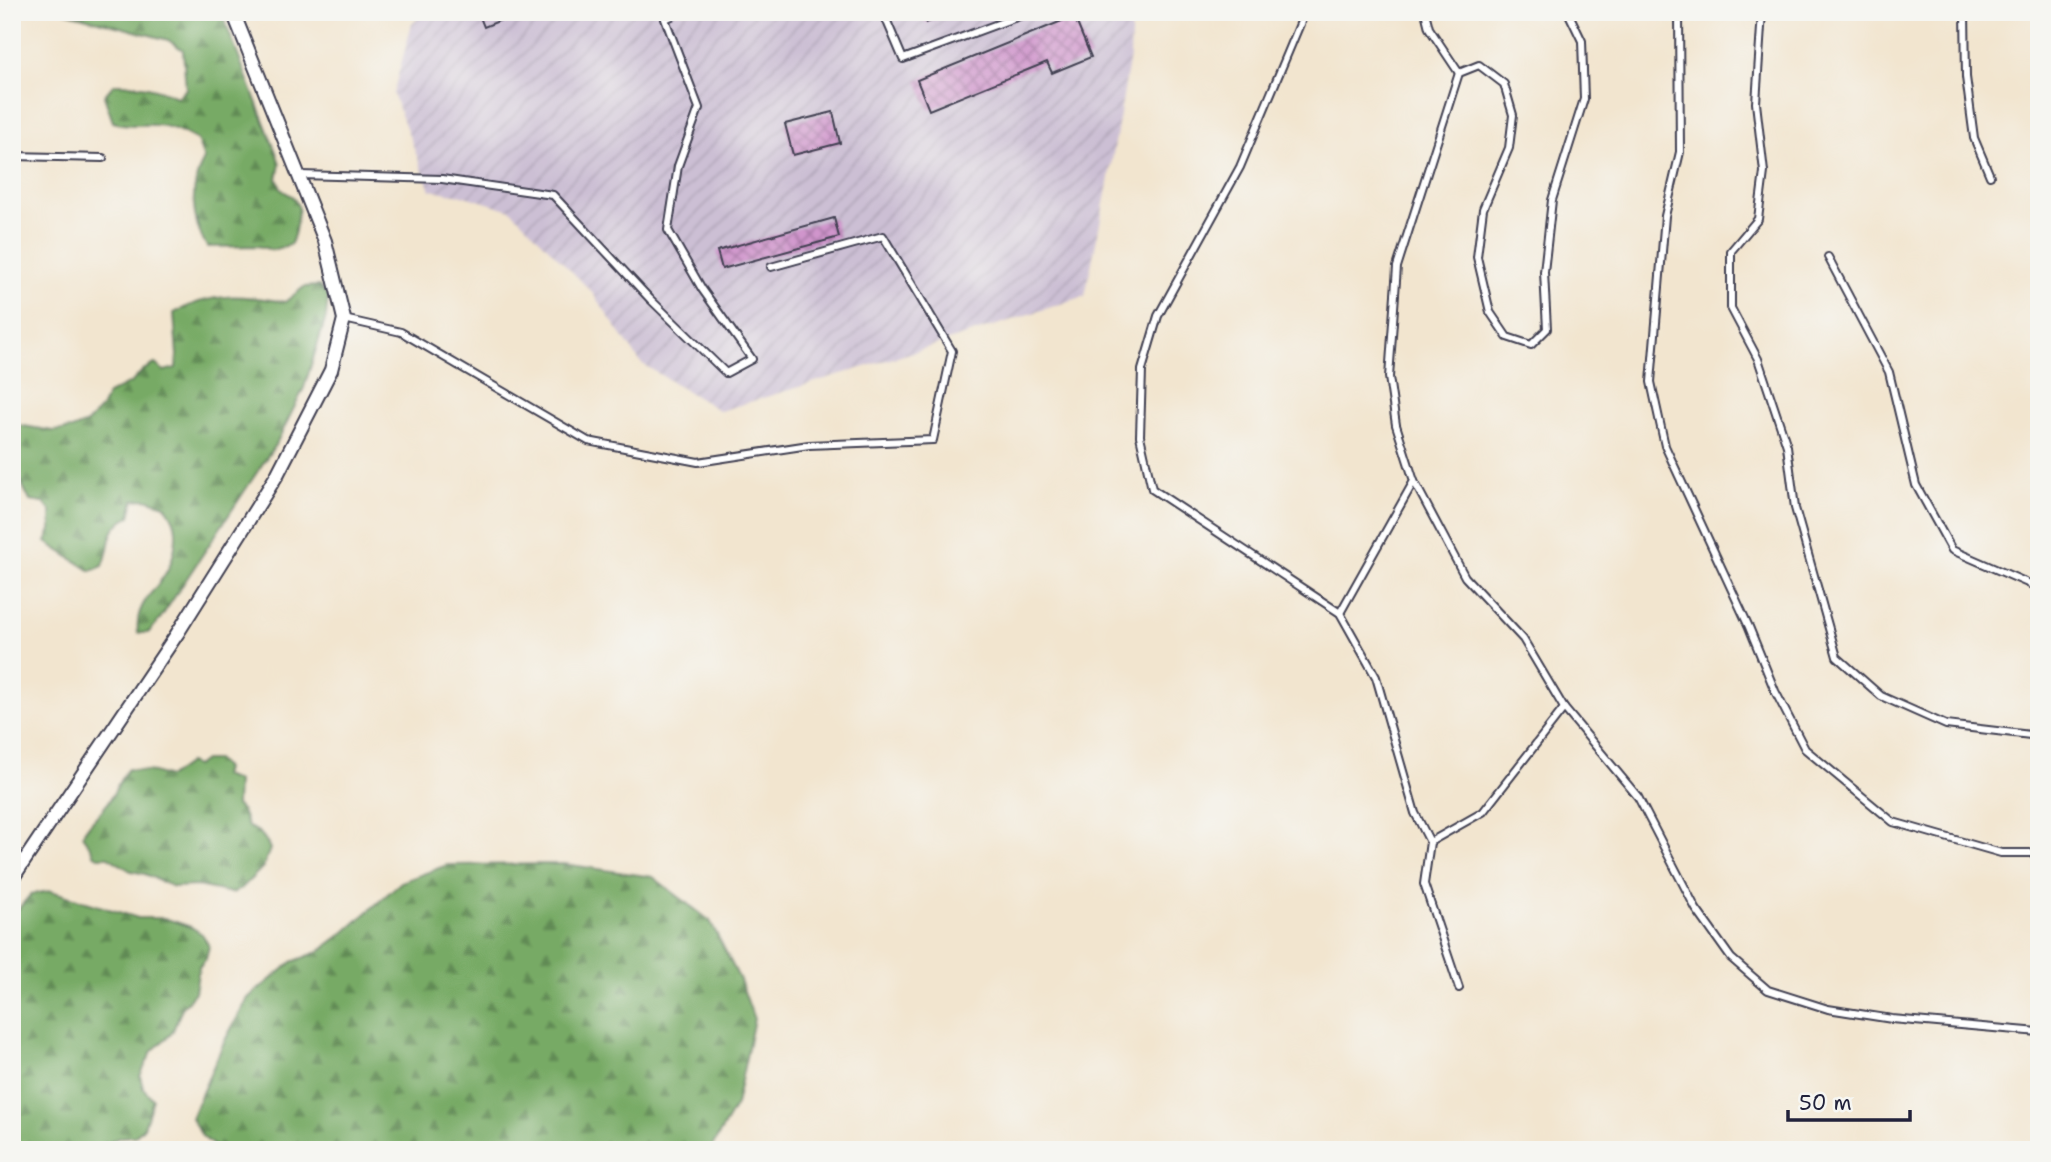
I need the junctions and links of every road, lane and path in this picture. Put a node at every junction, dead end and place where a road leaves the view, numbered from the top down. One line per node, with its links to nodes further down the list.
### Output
1 (233, 12): 14 (street)
2 (681, 12): 14 (lane)
3 (883, 12): 4 (lane)
4 (1030, 12)
5 (1305, 12): 21 (lane)
6 (1425, 12): 11 (lane)
7 (1568, 12): 11 (lane)
8 (1679, 12): 25 (lane)
9 (1762, 12): 23 (lane)
10 (1965, 12): 15 (lane)
11 (1459, 73): 19 (lane)
12 (12, 156): 13 (lane)
13 (103, 158)
14 (296, 174): 18 (street)
15 (1990, 176)
16 (1828, 257): 20 (lane)
17 (771, 267): 18 (lane)
18 (344, 319): 26 (street)
19 (1414, 481): 21 (lane); 22 (lane)
20 (2039, 588)
21 (1340, 613): 24 (lane)
22 (1564, 708): 24 (lane); 28 (lane)
23 (2039, 736)
24 (1430, 842): 27 (lane)
25 (2039, 853)
26 (12, 879)
27 (1459, 988)
28 (2039, 1032)

